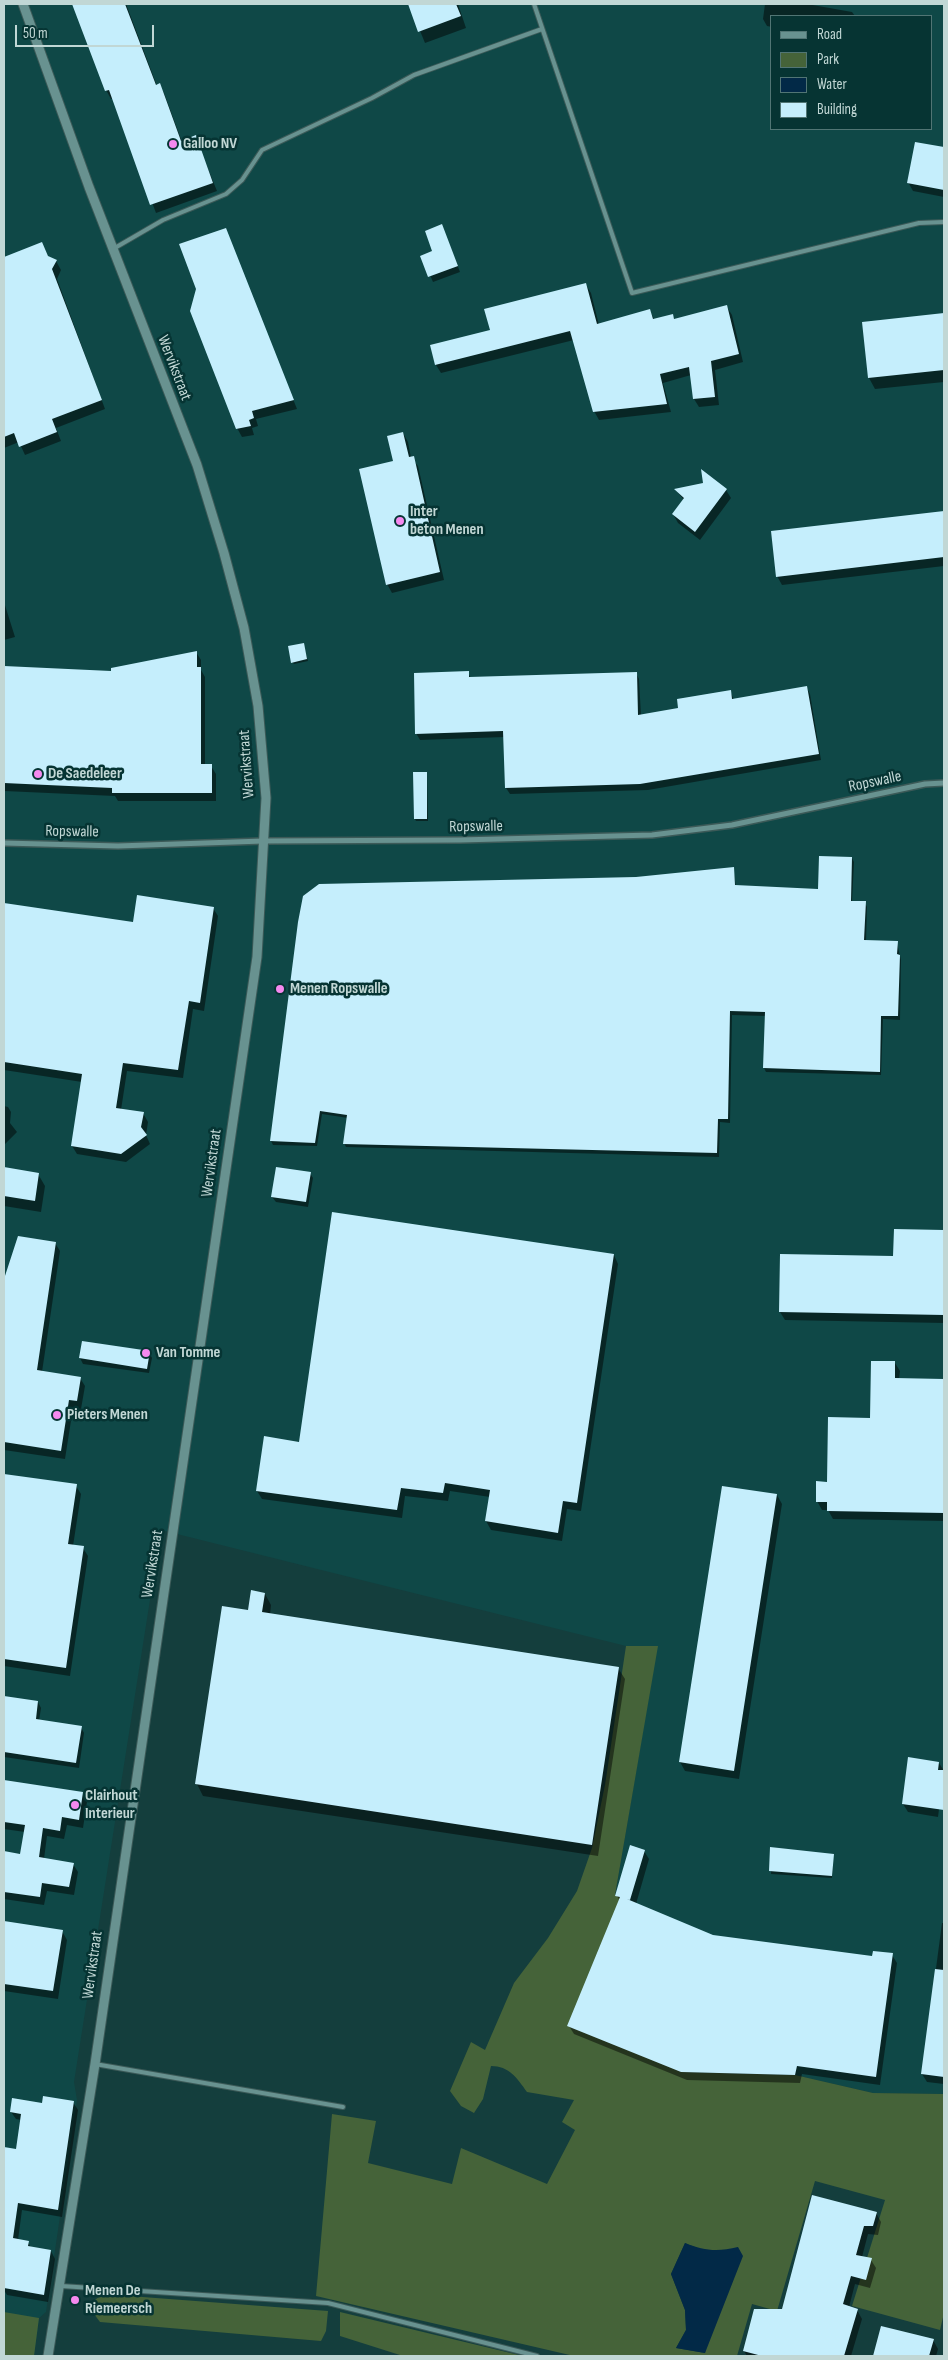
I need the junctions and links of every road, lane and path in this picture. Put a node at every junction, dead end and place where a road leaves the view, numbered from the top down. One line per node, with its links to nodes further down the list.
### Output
1 (23, 4): 5 (street, Wervikstraat)
2 (534, 4): 3 (lane)
3 (542, 29): 4 (lane); 5 (lane)
4 (944, 222)
5 (112, 248): 7 (street, Wervikstraat)
6 (944, 783): 7 (street, Ropswalle)
7 (263, 841): 8 (street, Ropswalle); 9 (street, Wervikstraat)
8 (4, 843)
9 (95, 2064): 10 (lane); 11 (street, Wervikstraat)
10 (343, 2107)
11 (59, 2286): 12 (street, Wervikstraat); 13 (lane)
12 (48, 2356)
13 (537, 2356)

